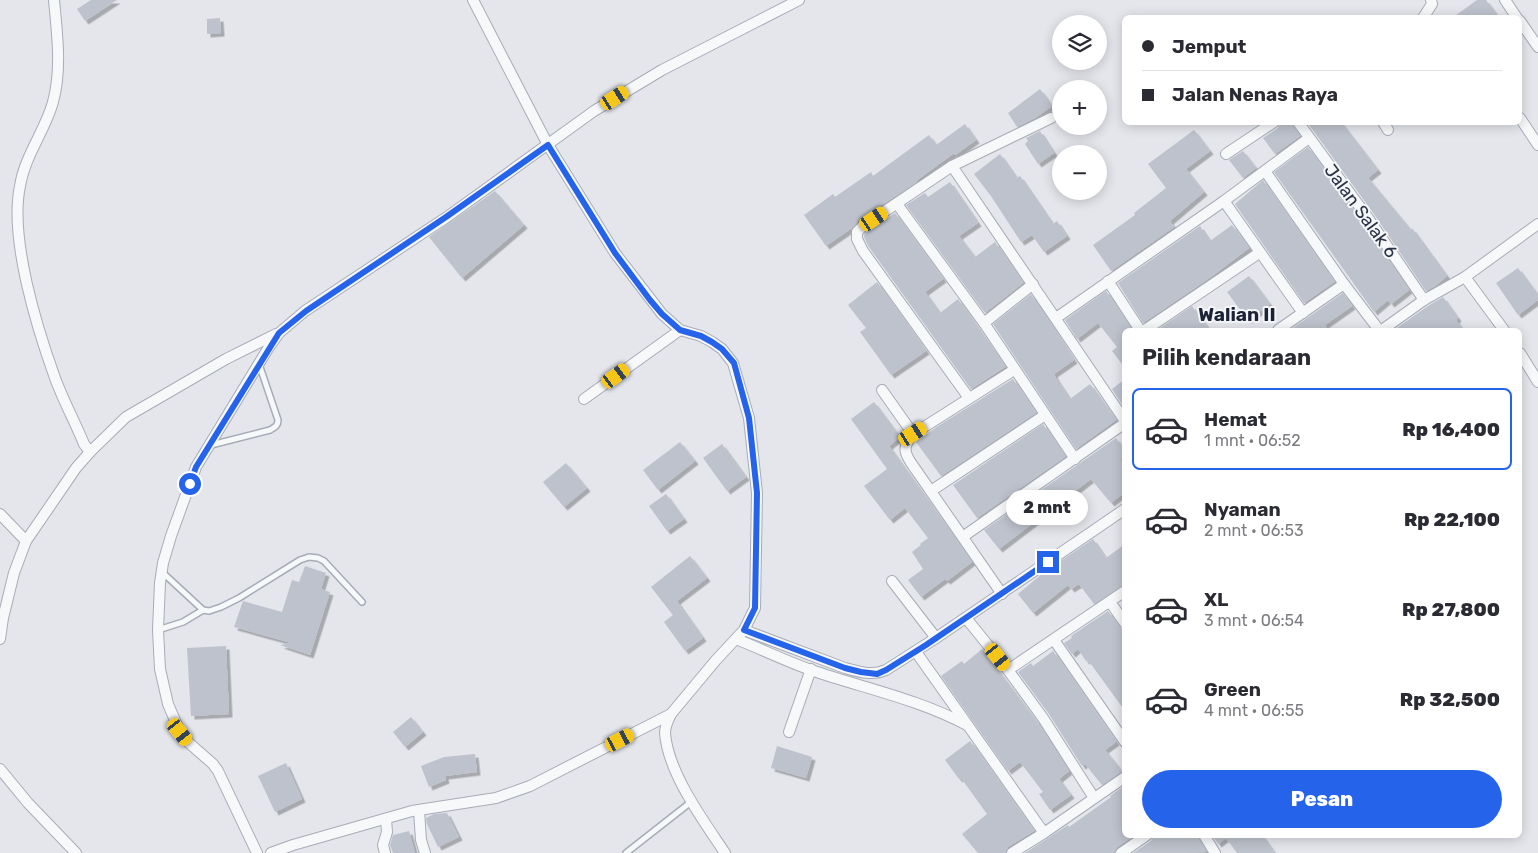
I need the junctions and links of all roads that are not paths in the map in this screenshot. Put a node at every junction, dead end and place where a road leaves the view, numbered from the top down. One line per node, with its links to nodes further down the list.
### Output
1 (54, 0): 52 (street)
2 (474, 0): 15 (street)
3 (799, 0): 15 (street)
4 (1505, 0): 7 (street)
5 (1434, 1): 6 (street)
6 (1425, 15)
7 (1515, 15)
8 (1522, 25): 9 (street)
9 (1538, 47)
10 (1051, 118): 18 (street)
11 (1522, 121): 16 (street)
12 (1270, 125): 17 (street)
13 (1300, 125): 14 (street, Jalan Salak 6)
14 (1309, 138): 19 (street); 28 (street, Jalan Salak 6)
15 (548, 145): 38 (street); 39 (street)
16 (1538, 145)
17 (1226, 154)
18 (952, 166): 21 (street); 26 (street)
19 (1265, 171): 20 (street); 27 (street)
20 (1224, 201): 23 (street); 25 (street)
21 (897, 204): 31 (street); 45 (street)
22 (1538, 224): 24 (street)
23 (1259, 253): 29 (street); 33 (street)
24 (1465, 277): 28 (street); 37 (street)
25 (1108, 281): 30 (street); 32 (street)
26 (1034, 284): 30 (street); 31 (street)
27 (1344, 284): 29 (street); 35 (street)
28 (1424, 300): 36 (street)
29 (1302, 313): 34 (street)
30 (1056, 318): 48 (street)
31 (984, 323): 42 (street)
32 (1139, 328)
33 (1148, 328)
34 (1281, 328)
35 (1378, 328)
36 (1383, 328)
37 (1503, 328)
38 (680, 330): 46 (street); 69 (street)
39 (279, 333): 41 (street); 52 (street)
40 (1522, 356): 43 (street)
41 (259, 364): 51 (street); 51 (lane)
42 (1014, 370): 45 (street); 47 (street)
43 (1538, 382)
44 (882, 390): 50 (street)
45 (969, 398): 50 (street)
46 (584, 399)
47 (1045, 414): 53 (street); 54 (street)
48 (1122, 417)
49 (1122, 424): 53 (street)
50 (913, 434): 54 (street)
51 (211, 445): 59 (street)
52 (90, 452): 58 (street)
53 (1075, 459): 57 (street)
54 (931, 490): 57 (street)
55 (1122, 512): 62 (street)
56 (0, 514): 58 (street)
57 (964, 536): 62 (street)
58 (26, 541): 71 (street)
59 (162, 571): 65 (lane); 68 (street)
60 (892, 581): 70 (street)
61 (1122, 593): 64 (street)
62 (1002, 594): 66 (street)
63 (362, 602): 65 (lane)
64 (1110, 602): 67 (street); 73 (street)
65 (203, 610): 68 (lane)
66 (966, 618): 70 (street); 76 (street)
67 (1122, 619)
68 (158, 630): 93 (street)
69 (744, 630): 72 (street); 77 (street)
70 (936, 638): 74 (street)
71 (0, 639)
72 (736, 639): 75 (street); 79 (street)
73 (1054, 640): 76 (street); 82 (street)
74 (916, 652): 77 (street); 80 (street)
75 (811, 670): 78 (street); 81 (street)
76 (1008, 670): 85 (street)
77 (877, 674): 78 (street)
78 (874, 689): 80 (street)
79 (670, 714): 86 (street); 87 (street)
80 (967, 725): 89 (street)
81 (789, 732)
82 (1122, 738)
83 (0, 769): 92 (street)
84 (1122, 779): 85 (street)
85 (1094, 798): 89 (street)
86 (691, 802): 97 (lane); 98 (street)
87 (418, 810): 88 (street); 96 (street)
88 (386, 819): 94 (street); 95 (street)
89 (1044, 833): 99 (street)
90 (1144, 838): 100 (street)
91 (1206, 838): 101 (street)
92 (76, 853)
93 (257, 853)
94 (271, 853)
95 (385, 853)
96 (424, 853)
97 (626, 853)
98 (725, 853)
99 (1012, 853)
100 (1121, 853)
101 (1215, 853)

